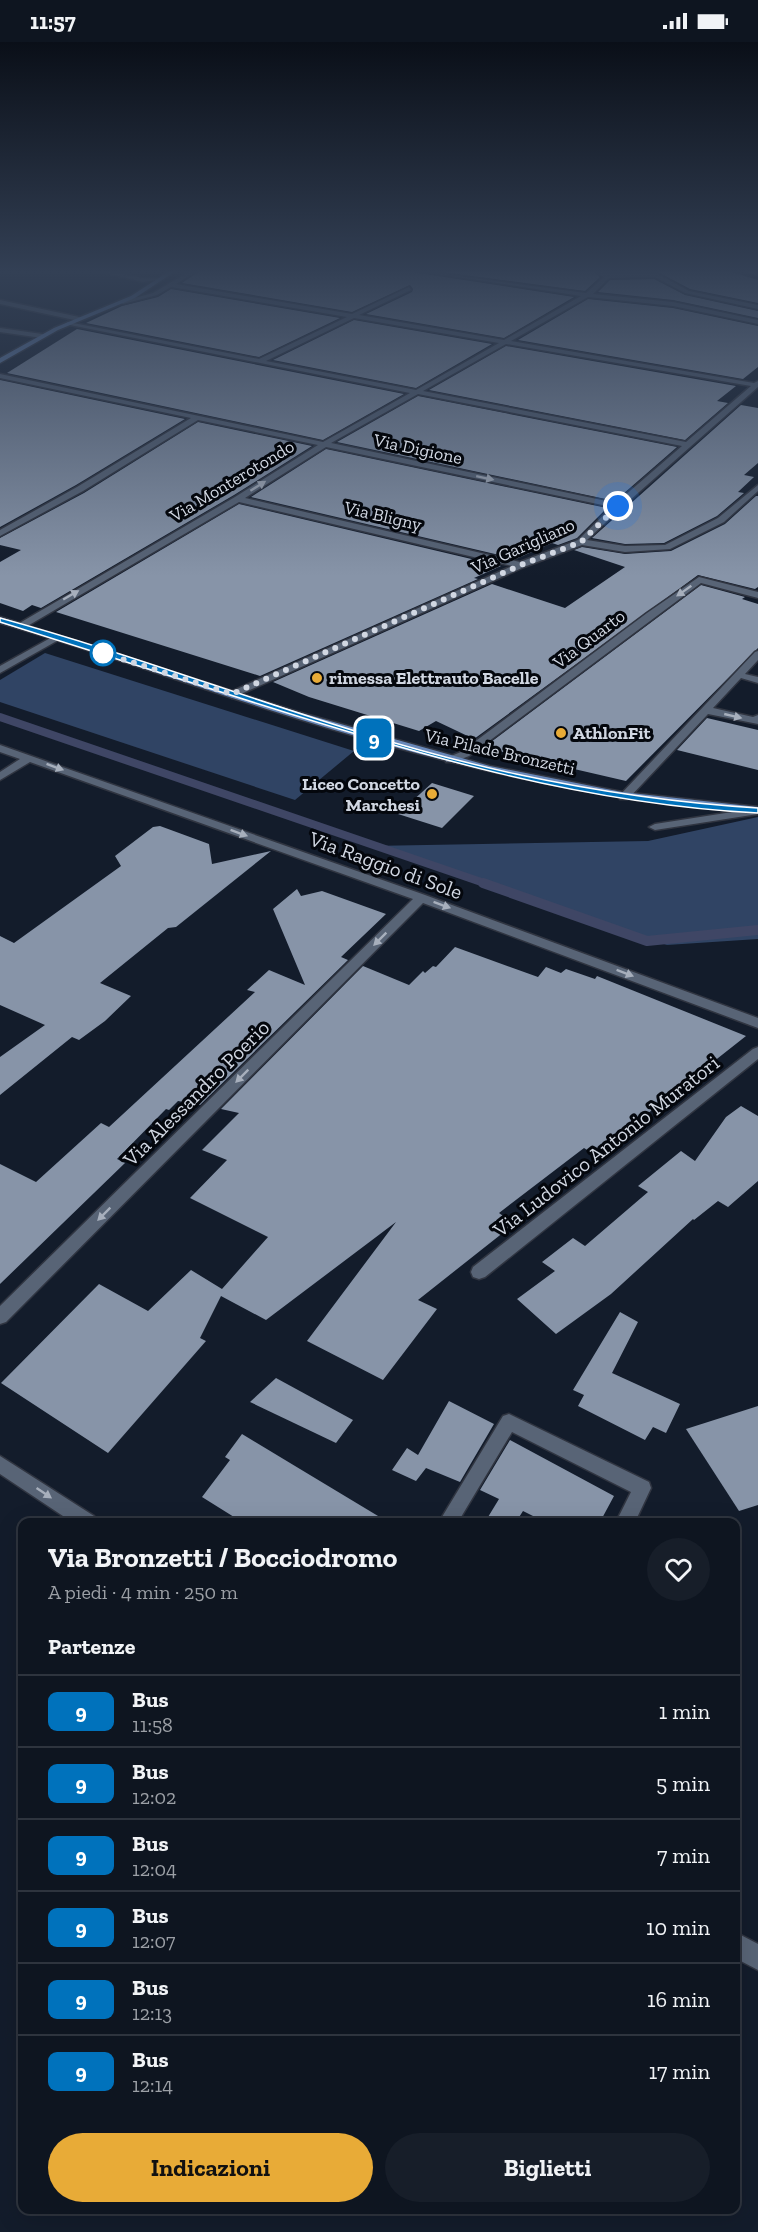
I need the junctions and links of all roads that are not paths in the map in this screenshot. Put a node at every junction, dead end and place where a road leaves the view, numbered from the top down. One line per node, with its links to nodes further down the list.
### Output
1 (320, 372): 6 (street)
2 (451, 372): 6 (street, Via Monterotondo)
3 (686, 372): 5 (street)
4 (0, 376): 7 (street, Via Digione)
5 (757, 384): 9 (street, Via Garigliano)
6 (415, 392): 8 (street, Via Monterotondo); 9 (street)
7 (196, 418): 8 (street, Via Digione); 13 (street)
8 (325, 444): 11 (street, Via Monterotondo, one-way to 8); 12 (street, Via Digione, one-way to 12)
9 (689, 445): 12 (street, Via Garigliano)
10 (758, 487): 14 (street)
11 (238, 499): 15 (street, Via Bligny); 18 (street, Via Monterotondo, one-way to 11)
12 (618, 506): 14 (street, Via Garigliano)
13 (0, 533)
14 (581, 542): 15 (street, Via Garigliano)
15 (521, 565): 24 (street, Via Garigliano)
16 (758, 595): 30 (street, Via Quarto, one-way to 30)
17 (0, 620): 18 (main road, Via Pilade Bronzetti)
18 (21, 626): 19 (main road, Via Pilade Bronzetti)
19 (57, 638): 21 (street); 24 (main road, Via Pilade Bronzetti)
20 (758, 654): 22 (street)
21 (0, 670)
22 (742, 671): 23 (street); 25 (street)
23 (758, 680)
24 (232, 694): 30 (main road, Via Pilade Bronzetti)
25 (706, 710): 26 (street, one-way to 26); 29 (street)
26 (758, 718)
27 (0, 748): 28 (street, Via Raggio di Sole)
28 (29, 758): 32 (street); 36 (street, Via Raggio di Sole, one-way to 36)
29 (661, 758): 31 (street); 33 (street)
30 (450, 760): 33 (main road, Via Pilade Bronzetti)
31 (674, 761)
32 (0, 777)
33 (624, 797): 34 (main road, Via Pilade Bronzetti)
34 (758, 811): 35 (street)
35 (655, 828)
36 (421, 897): 37 (street, Via Raggio di Sole, one-way to 37); 40 (street, Via Alessandro Poerio, one-way to 40)
37 (758, 1023)
38 (758, 1052): 39 (street, Via Ludovico Antonio Muratori)
39 (479, 1272)
40 (0, 1317)
41 (0, 1464): 42 (street, one-way to 42)
42 (81, 1518)
43 (450, 1518): 44 (street)
44 (628, 1518)
45 (740, 1947): 46 (street)
46 (758, 1958)

